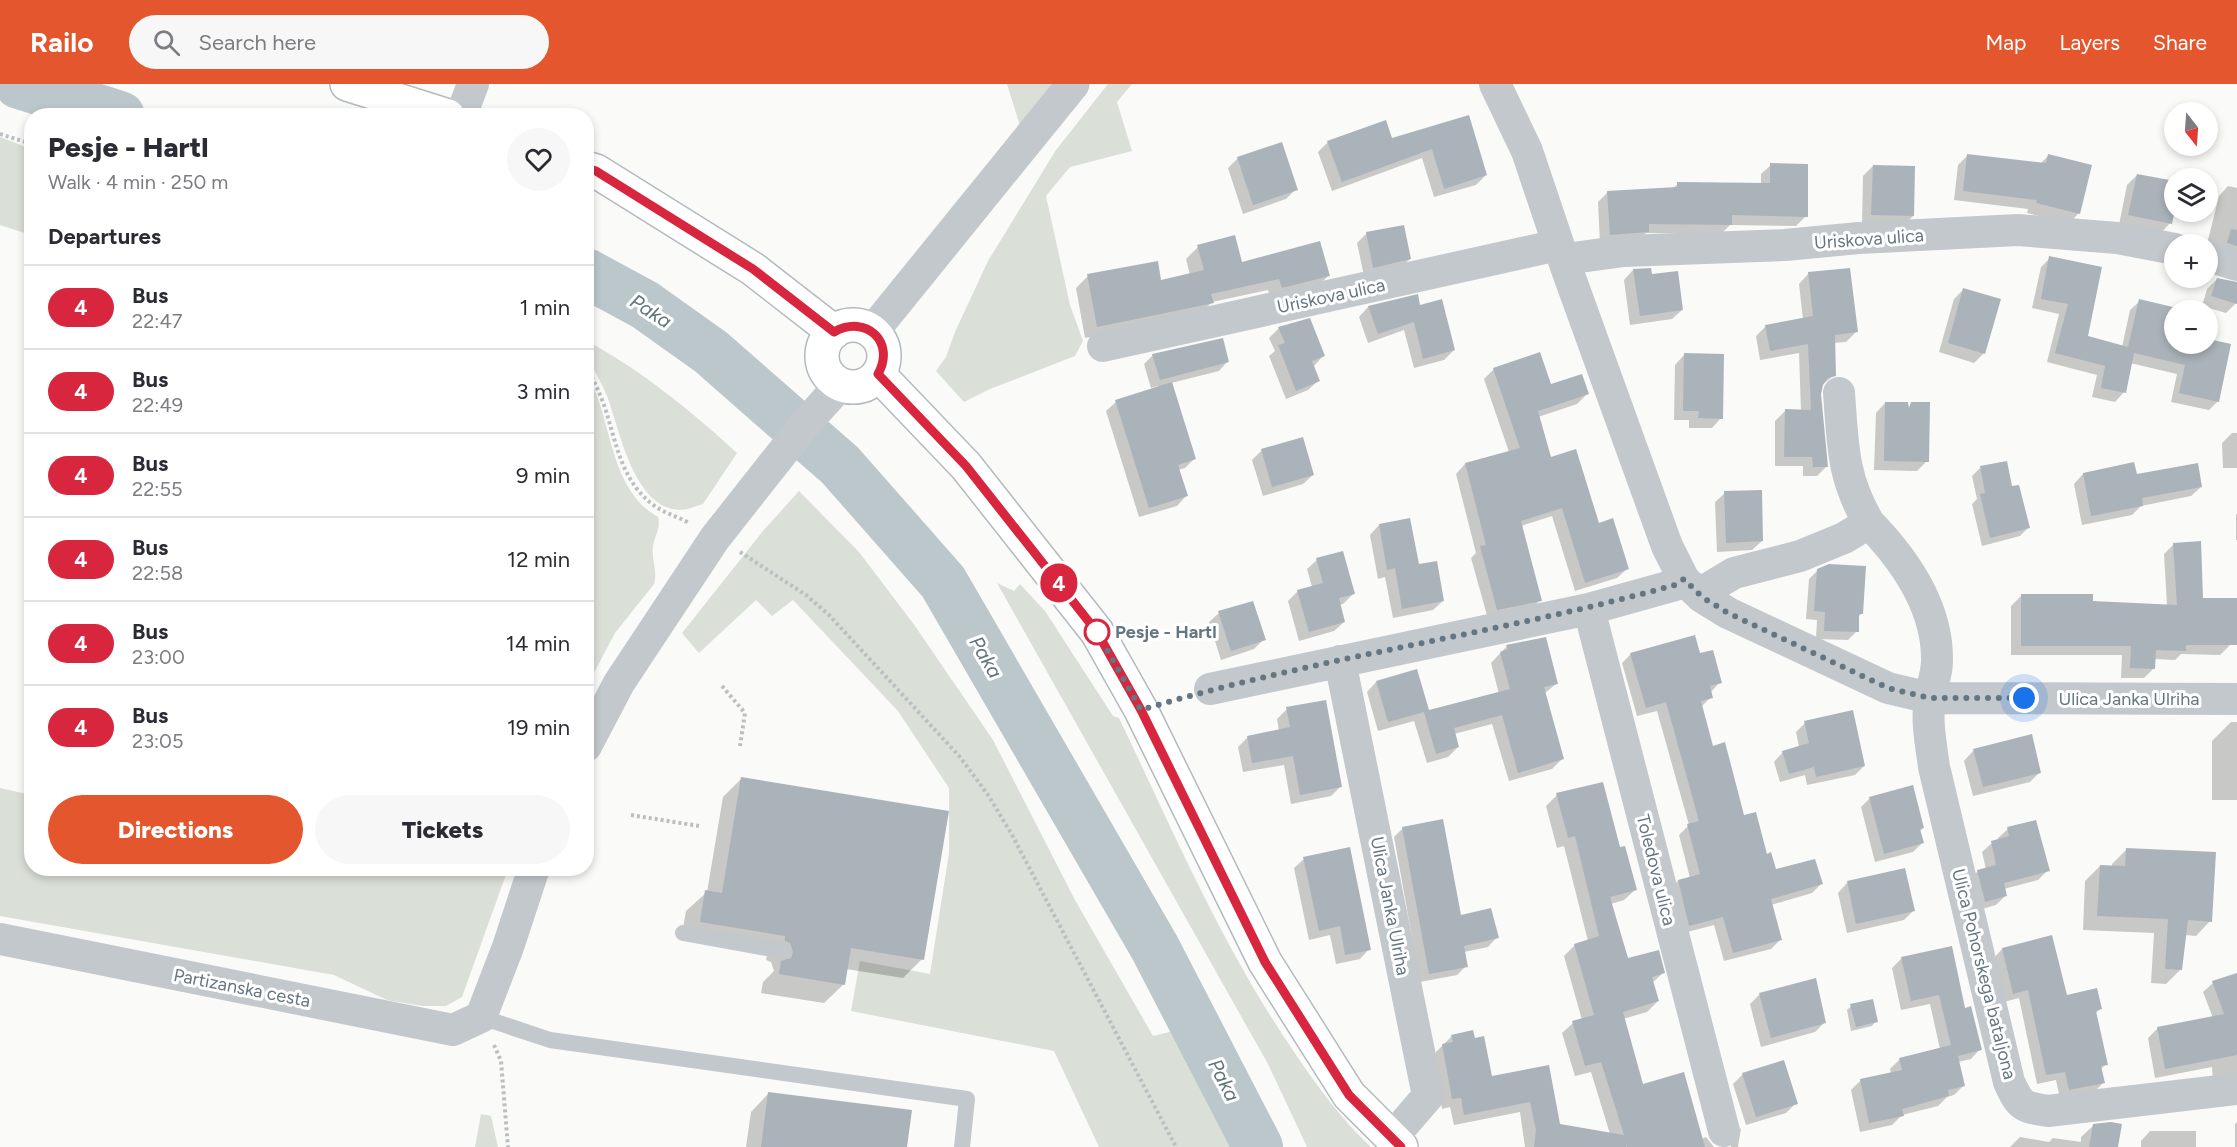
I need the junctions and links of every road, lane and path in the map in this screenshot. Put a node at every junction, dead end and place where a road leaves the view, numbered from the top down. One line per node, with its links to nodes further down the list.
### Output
1 (347, 84): 5 (main road)
2 (472, 84): 6 (street)
3 (1073, 84): 15 (street)
4 (1495, 84): 11 (street)
5 (423, 108)
6 (464, 108)
7 (0, 134): 8 (path)
8 (24, 142)
9 (594, 170): 14 (main road)
10 (2164, 247): 11 (street, Uriskova ulica)
11 (1561, 255): 16 (street, Uriskova ulica); 24 (street)
12 (2218, 259): 13 (street)
13 (2237, 265)
14 (834, 332): 15 (main road); 19 (main road)
15 (872, 332): 17 (main road)
16 (1103, 346)
17 (878, 374): 19 (main road); 42 (main road)
18 (594, 383): 21 (path)
19 (841, 384): 31 (street)
20 (1839, 393): 22 (street, Ulica Pohorskega bataljona)
21 (678, 517)
22 (1869, 523): 24 (street); 29 (street, Ulica Pohorskega bataljona)
23 (738, 551): 45 (path)
24 (1691, 587): 25 (street); 29 (street, Ulica Janka Ulriha)
25 (1589, 609): 26 (street); 41 (street, Toledova ulica)
26 (1340, 661): 28 (street); 42 (street, Ulica Janka Ulriha)
27 (722, 686): 32 (path)
28 (1210, 689)
29 (1930, 698): 30 (street, Ulica Janka Ulriha); 40 (street, Ulica Pohorskega bataljona)
30 (2237, 699)
31 (594, 730)
32 (740, 746)
33 (631, 815): 34 (path)
34 (699, 826)
35 (531, 876): 39 (street)
36 (683, 933): 38 (lane)
37 (0, 939): 39 (street, Partizanska cesta)
38 (783, 951)
39 (481, 1017): 43 (path); 44 (lane)
40 (2237, 1089)
41 (1724, 1131)
42 (1396, 1143)
43 (508, 1147)
44 (962, 1147)
45 (1176, 1147)

